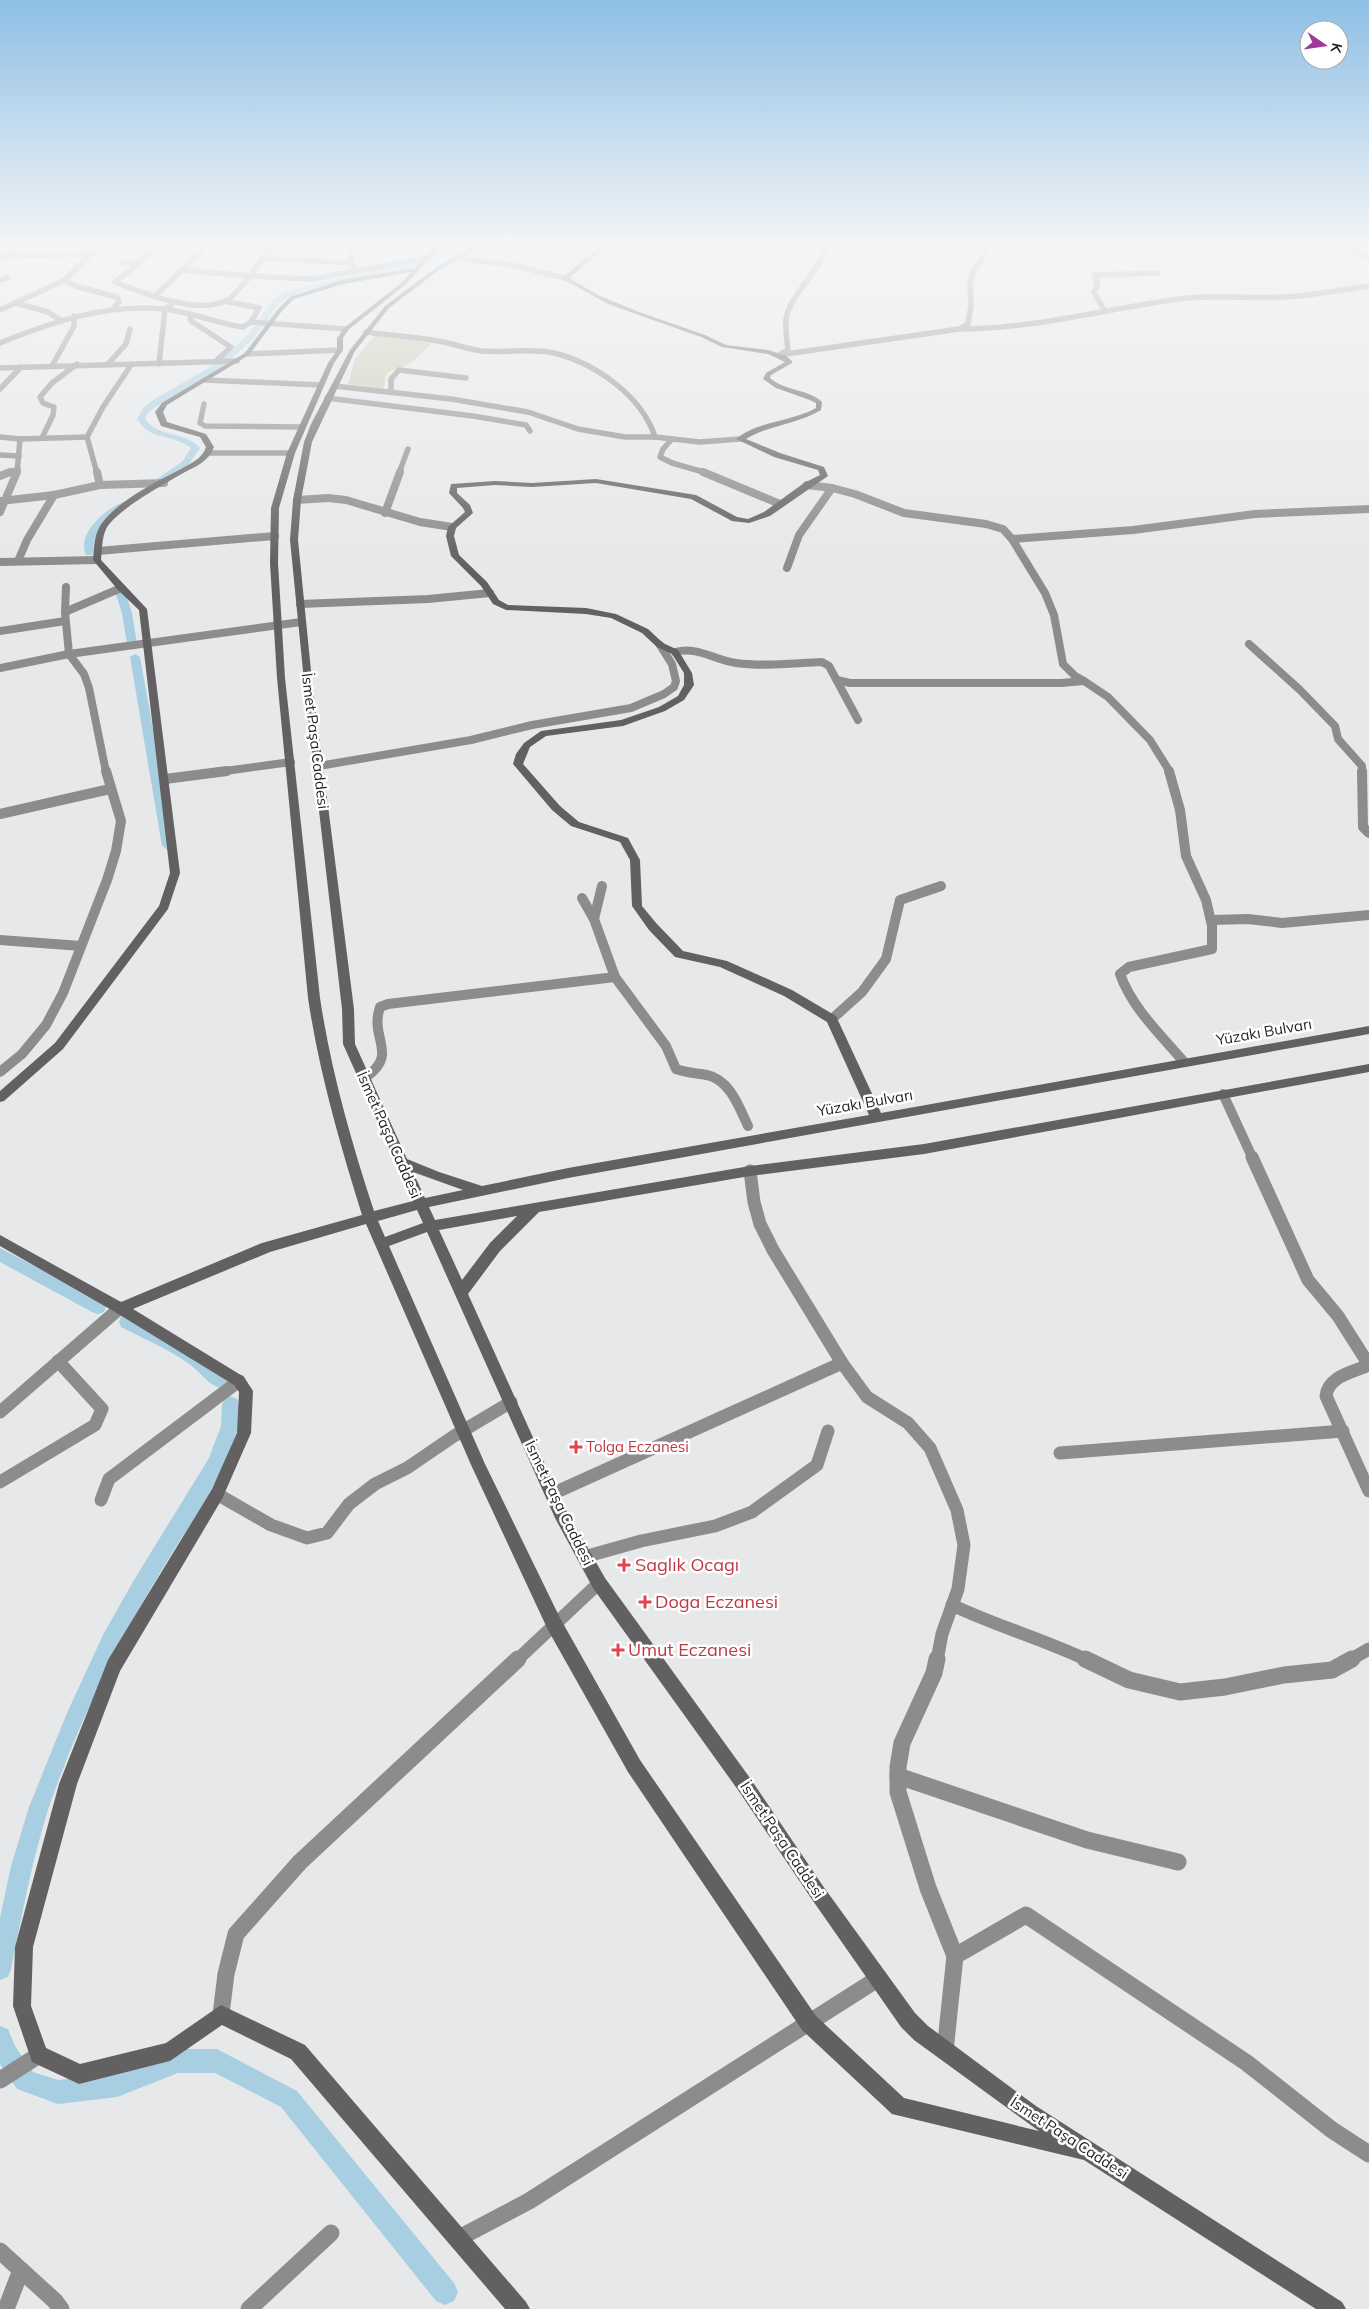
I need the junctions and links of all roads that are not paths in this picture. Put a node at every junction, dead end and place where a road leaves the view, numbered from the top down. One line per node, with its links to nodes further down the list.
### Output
1 (61, 350): 20 (street)
2 (121, 350): 17 (street)
3 (161, 350): 18 (street)
4 (229, 350): 14 (street)
5 (250, 350): 12 (main road)
6 (340, 350): 12 (street); 25 (main road)
7 (353, 350): 25 (main road)
8 (476, 350): 34 (street)
9 (744, 350): 13 (main road)
10 (788, 350): 13 (street)
11 (815, 350): 13 (street)
12 (247, 354): 15 (main road)
13 (779, 355): 37 (main road)
14 (219, 360): 15 (street); 18 (street)
15 (234, 361): 24 (main road)
16 (77, 364): 17 (street); 20 (street); 35 (street)
17 (108, 364): 19 (street)
18 (159, 364): 19 (street)
19 (131, 365): 33 (street)
20 (52, 366): 21 (street)
21 (21, 367): 22 (street); 26 (street)
22 (0, 368)
23 (466, 378): 27 (street)
24 (205, 380): 25 (street); 40 (main road)
25 (327, 385): 27 (street); 28 (main road, İsmet Paşa Caddesi); 30 (main road)
26 (0, 389)
27 (391, 392): 34 (street)
28 (328, 398): 31 (street); 51 (main road, İsmet Paşa Caddesi)
29 (204, 404): 30 (street)
30 (301, 427): 41 (main road)
31 (530, 431)
32 (0, 437): 36 (street)
33 (87, 437): 35 (street); 47 (street)
34 (656, 437): 38 (street)
35 (42, 438): 36 (street)
36 (20, 439): 43 (street)
37 (740, 439): 38 (street); 48 (main road)
38 (672, 440): 53 (street)
39 (408, 449): 56 (street)
40 (208, 453): 41 (street); 46 (main road)
41 (290, 453): 58 (main road)
42 (0, 455): 43 (street)
43 (19, 456): 44 (street)
44 (18, 469): 45 (street); 52 (street)
45 (0, 476)
46 (160, 482): 47 (street); 60 (main road)
47 (100, 485): 50 (street)
48 (807, 485): 49 (street); 53 (main road)
49 (832, 488): 59 (street); 63 (street)
50 (54, 495): 52 (street); 61 (street)
51 (297, 500): 56 (street); 67 (main road, İsmet Paşa Caddesi)
52 (3, 501): 55 (street)
53 (780, 504): 57 (main road)
54 (1369, 509): 59 (street)
55 (0, 512)
56 (385, 513): 57 (street)
57 (452, 527): 66 (main road)
58 (275, 536): 60 (street); 70 (main road)
59 (1012, 539): 79 (street)
60 (98, 555): 61 (street); 65 (main road)
61 (18, 561): 62 (street)
62 (0, 562)
63 (787, 568)
64 (66, 587): 68 (street)
65 (121, 588): 68 (street); 72 (main road)
66 (490, 593): 67 (street); 74 (main road)
67 (300, 604): 69 (main road, İsmet Paşa Caddesi)
68 (65, 616): 71 (street); 76 (street)
69 (301, 622): 70 (street); 82 (main road, İsmet Paşa Caddesi)
70 (279, 624): 72 (street); 81 (main road)
71 (0, 631)
72 (149, 644): 76 (street); 83 (main road)
73 (1249, 644): 86 (street)
74 (660, 645): 75 (main road); 82 (street)
75 (675, 652): 78 (street); 96 (main road)
76 (69, 654): 77 (street); 84 (street)
77 (0, 668)
78 (837, 680): 79 (street); 80 (street)
79 (1084, 681): 92 (street)
80 (858, 720)
81 (291, 762): 83 (street); 111 (main road)
82 (319, 766): 101 (main road, İsmet Paşa Caddesi)
83 (165, 779): 103 (main road)
84 (110, 789): 85 (street); 94 (street)
85 (0, 814)
86 (1369, 833)
87 (602, 886): 91 (street)
88 (940, 886): 96 (street)
89 (582, 898): 91 (street)
90 (1369, 915): 92 (street)
91 (594, 919): 95 (street)
92 (1211, 920): 98 (street)
93 (0, 940): 94 (street)
94 (81, 946): 100 (street)
95 (615, 977): 101 (street); 105 (street)
96 (832, 1019): 104 (main road)
97 (1369, 1030): 98 (main road, Yüzakı Bulvarı)
98 (1184, 1062): 104 (main road, Yüzakı Bulvarı)
99 (1369, 1068): 102 (main road)
100 (0, 1072)
101 (365, 1078): 106 (main road, İsmet Paşa Caddesi)
102 (1223, 1094): 107 (main road); 119 (street)
103 (0, 1098)
104 (877, 1118): 108 (main road, Yüzakı Bulvarı)
105 (748, 1126)
106 (401, 1162): 108 (main road); 109 (main road, İsmet Paşa Caddesi)
107 (750, 1171): 110 (main road); 118 (street)
108 (482, 1191): 109 (main road, Yüzakı Bulvarı)
109 (420, 1204): 111 (main road, Yüzakı Bulvarı); 112 (main road, İsmet Paşa Caddesi)
110 (535, 1208): 112 (main road); 115 (main road)
111 (370, 1218): 114 (main road); 116 (main road, Yüzakı Bulvarı)
112 (430, 1226): 114 (main road); 115 (main road, İsmet Paşa Caddesi)
113 (0, 1240): 116 (main road)
114 (381, 1244): 123 (main road)
115 (462, 1292): 121 (main road, İsmet Paşa Caddesi)
116 (120, 1308): 117 (street); 120 (main road)
117 (58, 1361): 122 (street); 127 (street)
118 (842, 1363): 130 (street); 134 (street)
119 (1369, 1365): 125 (street)
120 (238, 1382): 129 (main road); 131 (street)
121 (511, 1402): 123 (street); 130 (main road, İsmet Paşa Caddesi)
122 (0, 1412)
123 (464, 1430): 129 (street); 135 (main road)
124 (828, 1431): 132 (street)
125 (1343, 1431): 126 (street); 128 (street)
126 (1060, 1453)
127 (0, 1482)
128 (1369, 1491)
129 (216, 1494): 144 (main road)
130 (552, 1494): 132 (main road, İsmet Paşa Caddesi)
131 (101, 1500)
132 (584, 1557): 133 (main road, İsmet Paşa Caddesi)
133 (599, 1583): 135 (street); 140 (main road, İsmet Paşa Caddesi)
134 (952, 1605): 136 (street); 137 (street)
135 (554, 1624): 141 (street); 142 (main road)
136 (1369, 1649)
137 (898, 1776): 138 (street); 139 (street)
138 (1178, 1862)
139 (955, 1956): 143 (street); 147 (street)
140 (879, 1978): 142 (street); 143 (main road, İsmet Paşa Caddesi)
141 (221, 2014): 144 (main road); 149 (main road)
142 (809, 2023): 146 (main road); 149 (street)
143 (945, 2051): 146 (main road, İsmet Paşa Caddesi)
144 (34, 2058): 145 (street)
145 (1, 2079)
146 (1092, 2154): 156 (main road, İsmet Paşa Caddesi)
147 (1369, 2154)
148 (331, 2233): 154 (street)
149 (457, 2239): 155 (main road)
150 (0, 2251): 151 (street)
151 (21, 2270): 152 (street); 153 (street)
152 (6, 2309)
153 (61, 2309)
154 (249, 2309)
155 (519, 2309)
156 (1335, 2309)

